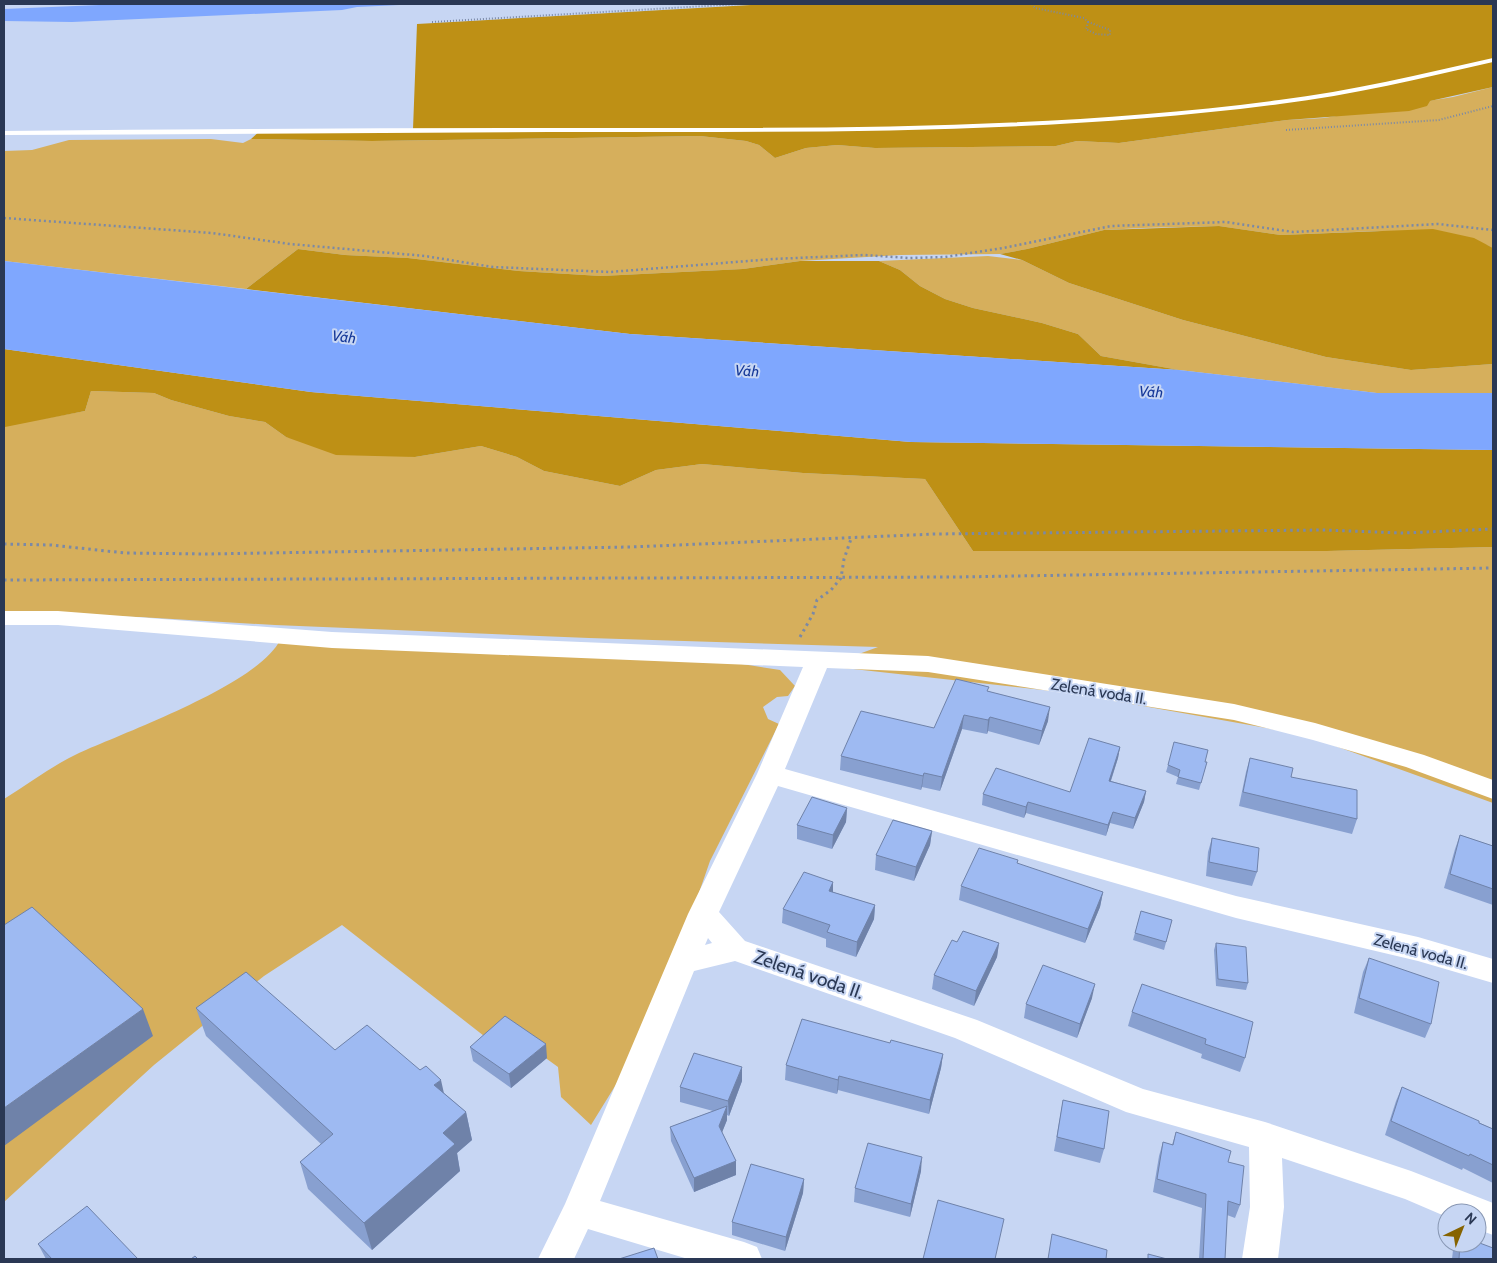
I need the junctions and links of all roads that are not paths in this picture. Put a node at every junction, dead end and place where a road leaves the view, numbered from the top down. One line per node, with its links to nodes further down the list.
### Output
1 (1493, 60): 2 (lane)
2 (4, 133)
3 (4, 618): 4 (street, Zelená voda II.)
4 (805, 659): 5 (street); 6 (street, Zelená voda II.)
5 (770, 774): 7 (street); 10 (street, Zelená voda II.)
6 (1493, 790)
7 (703, 914): 8 (street, Zelená voda II.); 9 (street)
8 (735, 949): 9 (street); 11 (street, Zelená voda II.)
9 (683, 962): 12 (street)
10 (1493, 971)
11 (1265, 1138): 13 (street, Zelená voda II.); 16 (street)
12 (579, 1211): 14 (street); 15 (street)
13 (1493, 1219)
14 (556, 1259)
15 (744, 1259)
16 (1260, 1259)

